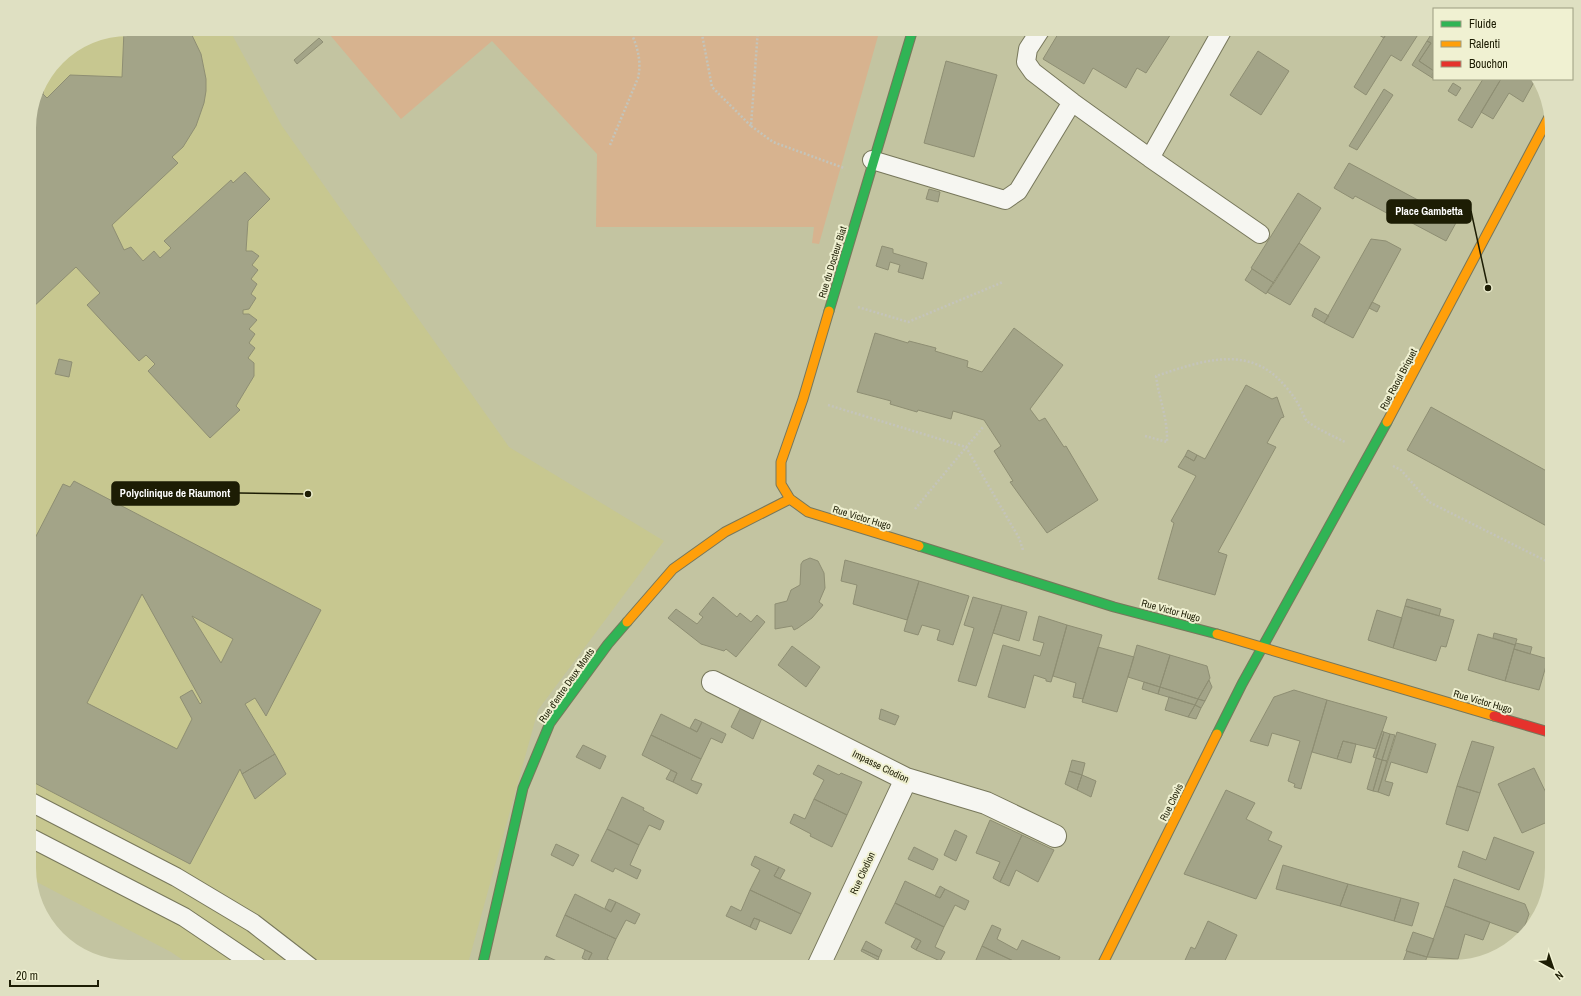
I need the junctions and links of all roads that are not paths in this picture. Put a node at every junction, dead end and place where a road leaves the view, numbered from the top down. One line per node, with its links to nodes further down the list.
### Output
1 (911, 36): 7 (street, Rue du Docteur Biat)
2 (1036, 36): 4 (lane)
3 (1219, 36): 6 (lane)
4 (1072, 102): 6 (lane); 7 (lane)
5 (1545, 125): 10 (street, Rue Raoul Briquet)
6 (1150, 158): 8 (lane)
7 (871, 167): 9 (street, Rue du Docteur Biat)
8 (1260, 234)
9 (790, 499): 10 (street, Rue Victor Hugo); 19 (street, Rue d'entre Deux Monts)
10 (1262, 648): 12 (street, Rue Victor Hugo); 21 (street, Rue Clovis)
11 (713, 682): 13 (street, Impasse Clodion)
12 (1545, 731)
13 (906, 779): 15 (street, Impasse Clodion); 20 (street, Rue Clodion)
14 (36, 805): 18 (lane)
15 (1055, 836)
16 (36, 841): 17 (lane)
17 (248, 960)
18 (301, 960)
19 (484, 960)
20 (821, 960)
21 (1104, 960)

